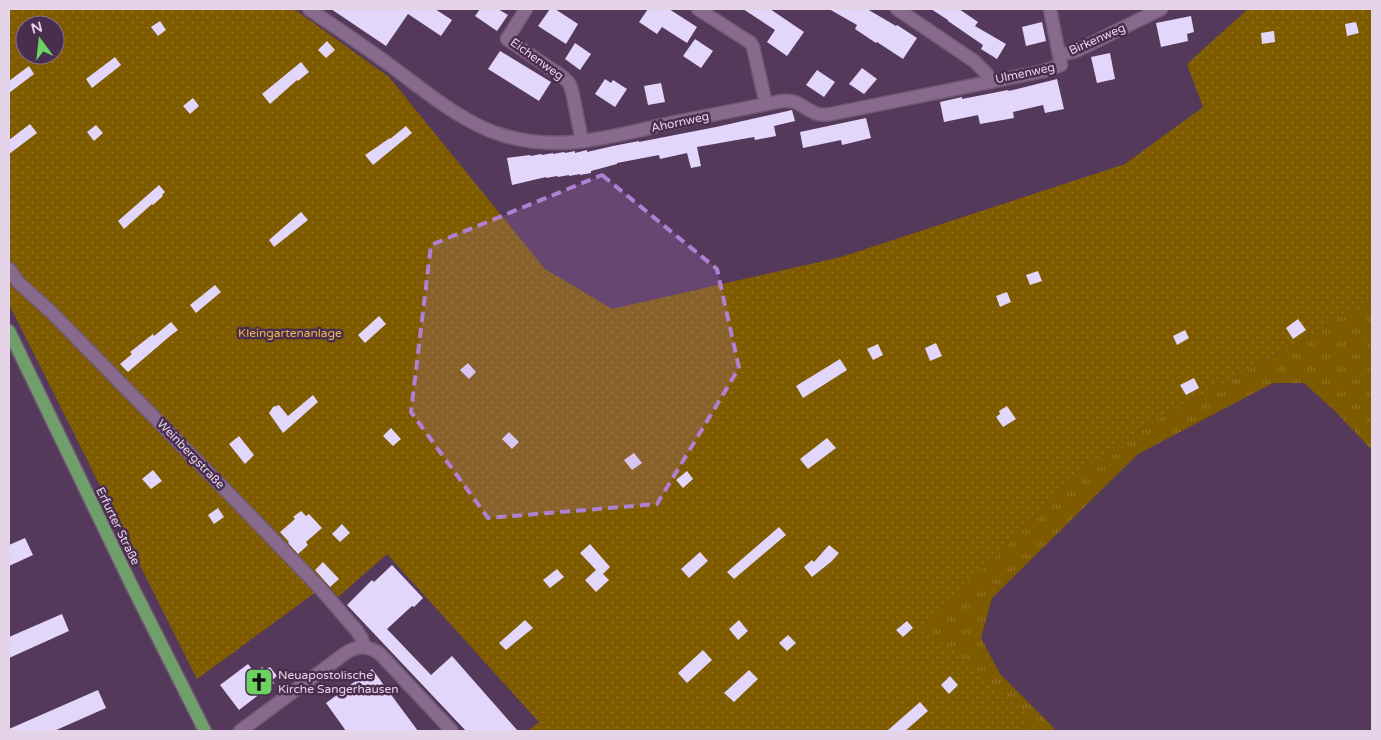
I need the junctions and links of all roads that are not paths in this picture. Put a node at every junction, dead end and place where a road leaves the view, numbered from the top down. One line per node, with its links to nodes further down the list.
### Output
1 (309, 9): 10 (street, Ahornweg)
2 (526, 9): 10 (street, Eichenweg)
3 (698, 9): 9 (street)
4 (897, 9): 8 (street, Ulmenweg)
5 (1050, 9): 7 (street, Ulmenweg)
6 (1161, 9): 7 (street, Birkenweg)
7 (1060, 55): 8 (street, Ulmenweg)
8 (991, 82): 9 (street, Ahornweg)
9 (766, 104): 10 (street, Ahornweg)
10 (582, 142)
11 (9, 270): 13 (street, Weinbergstraße)
12 (9, 331): 14 (main road, Erfurter Straße)
13 (364, 647): 15 (street); 16 (street)
14 (205, 731)
15 (240, 731)
16 (452, 731)

